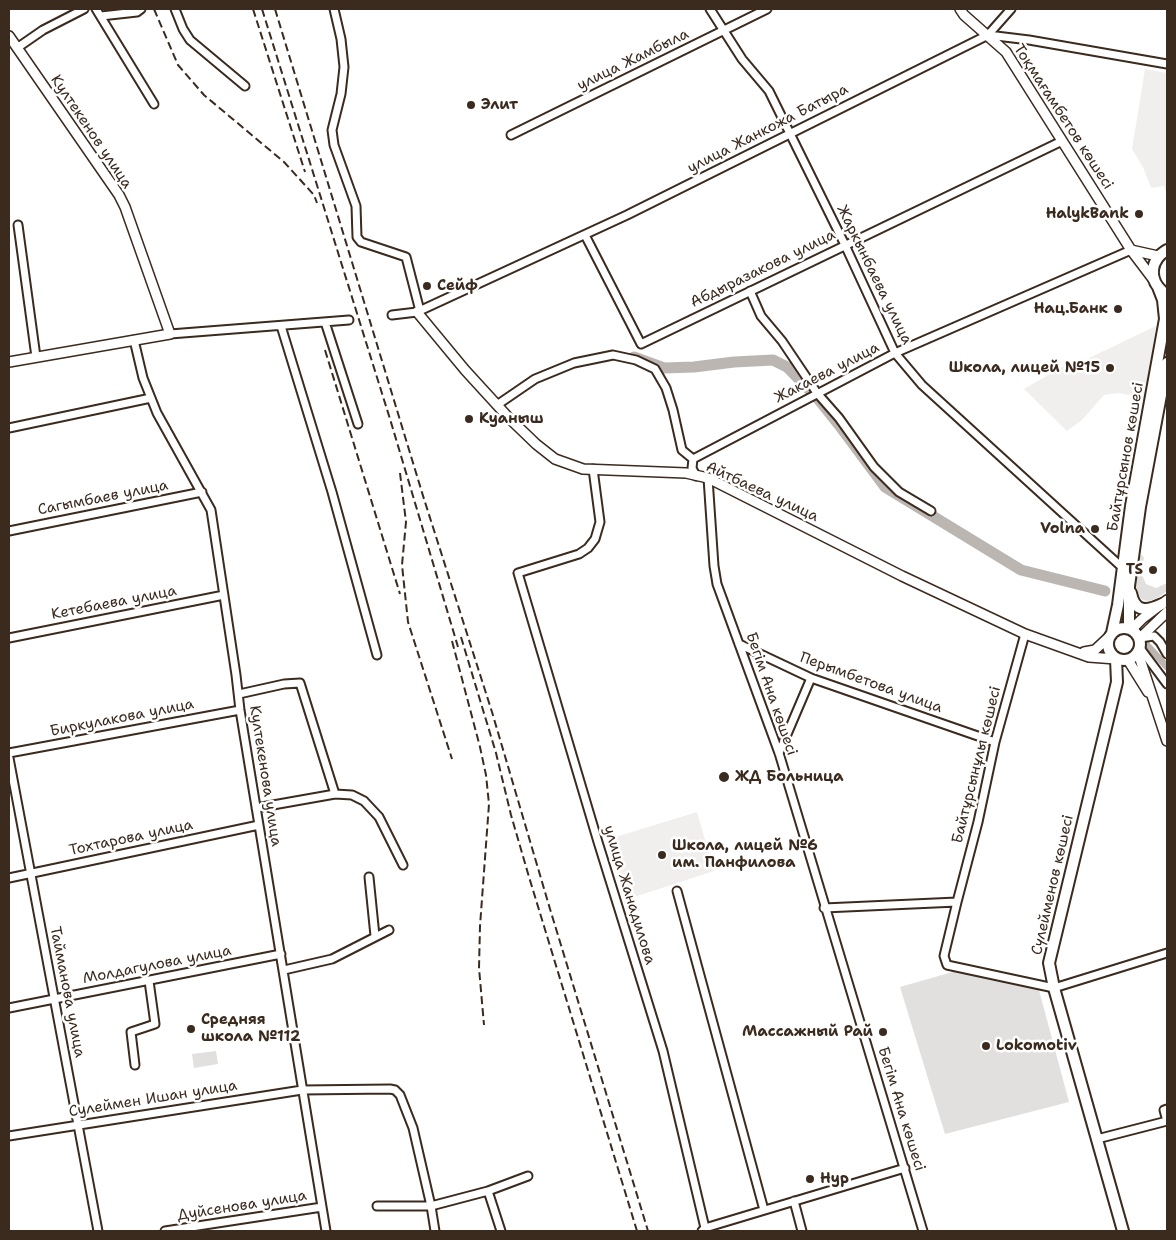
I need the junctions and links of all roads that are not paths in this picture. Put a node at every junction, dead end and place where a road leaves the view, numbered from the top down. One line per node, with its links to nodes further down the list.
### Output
1 (84, 9): 14 (street)
2 (96, 9): 10 (street)
3 (141, 9): 10 (street)
4 (175, 9): 16 (street)
5 (334, 9): 29 (street)
6 (710, 9): 11 (street, Жаркынбаева улица)
7 (767, 9): 11 (street, улица Жамбыла)
8 (960, 9): 12 (street, Тоқмағамбетов көшесі)
9 (1011, 9): 12 (street)
10 (101, 16): 17 (street)
11 (724, 30): 18 (street, Жаркынбаева улица); 19 (street, улица Жамбыла)
12 (988, 35): 15 (street); 18 (street, улица Жанкожа Батыра); 20 (street, Тоқмағамбетов көшесі)
13 (9, 36): 14 (street, Култекенов улица)
14 (17, 48): 34 (street, Култекенов улица)
15 (1167, 64)
16 (245, 86)
17 (154, 104)
18 (790, 133): 22 (street, улица Жанкожа Батыра); 23 (street, Жаркынбаева улица)
19 (510, 135)
20 (1062, 141): 23 (street, Абдыразакова улица); 24 (street, Тоқмағамбетов көшесі)
21 (18, 225): 37 (street)
22 (585, 235): 27 (street, Абдыразакова улица); 29 (street, улица Жанкожа Батыра)
23 (845, 245): 27 (street, Абдыразакова улица); 36 (street, Жаркынбаева улица)
24 (1131, 250): 25 (street); 26 (street, Тоқмағамбетов көшесі); 36 (street, Жакаева улица)
25 (1164, 251): 26 (main road)
26 (1156, 283): 28 (main road); 52 (main road, Байтұрсынов көшесі)
27 (750, 291): 40 (street)
28 (1167, 294)
29 (419, 312): 30 (street, улица Жанкожа Батыра); 42 (street, Айтбаева улица)
30 (392, 315)
31 (349, 320): 32 (street)
32 (325, 322): 33 (street); 43 (street)
33 (280, 326): 34 (street); 64 (street)
34 (170, 334): 35 (street)
35 (134, 340): 37 (street); 41 (street, Култекенова улица)
36 (895, 353): 40 (street, Жакаева улица); 52 (street, Жаркынбаева улица)
37 (36, 357): 38 (street)
38 (9, 362)
39 (1167, 363): 52 (main road, Байтұрсынов көшесі)
40 (817, 393): 45 (street, Жакаева улица); 50 (street)
41 (151, 398): 44 (street); 49 (street, Култекенова улица)
42 (497, 404): 45 (street); 46 (street, Айтбаева улица)
43 (358, 424)
44 (9, 428)
45 (694, 459): 47 (street)
46 (593, 469): 47 (street, Айтбаева улица); 110 (street, улица Жанадилова)
47 (696, 476): 48 (street, Айтбаева улица)
48 (708, 478): 57 (street, Айтбаева улица); 60 (street, Бегім Ана көшесі)
49 (202, 492): 51 (street, Сагымбаев улица); 54 (street, Култекенова улица)
50 (931, 511)
51 (9, 530)
52 (1127, 571): 53 (main road, Байтұрсынов көшесі); 58 (main road, Байтұрсынов көшесі)
53 (1129, 586): 55 (main road); 56 (main road, Байтұрсынов көшесі)
54 (224, 595): 59 (street, Кетебаева улица); 69 (street, Култекенова улица)
55 (1166, 605): 56 (street); 61 (street)
56 (1130, 629): 58 (main road); 61 (main road)
57 (1025, 634): 62 (street, Айтбаева улица); 73 (street, Байтұрсынұлы көшесі)
58 (1111, 634): 62 (street); 65 (main road)
59 (9, 638)
60 (739, 644): 67 (street, Перымбетова улица); 75 (street, Бегім Ана көшесі)
61 (1139, 647): 63 (street); 66 (main road); 68 (street); 70 (street)
62 (1074, 652): 65 (street, Айтбаева улица)
63 (1167, 654)
64 (377, 655)
65 (1116, 659): 66 (main road); 93 (main road, Сүлейменов көшесі)
66 (1128, 660): 70 (street)
67 (811, 678): 73 (street, Перымбетова улица); 75 (street)
68 (1167, 684)
69 (239, 694): 71 (street, Култекенова улица); 77 (street)
70 (1156, 705): 72 (street)
71 (240, 710): 74 (street, Биркулакова улица); 78 (street, Култекенова улица)
72 (1167, 741)
73 (995, 742): 85 (street, Байтұрсынұлы көшесі)
74 (9, 753)
75 (779, 753): 86 (street, Бегім Ана көшесі)
76 (9, 758): 81 (street, Тайманова улица)
77 (335, 794): 78 (street); 80 (street)
78 (256, 808): 79 (street, Култекенова улица)
79 (259, 826): 81 (street, Тохтарова улица); 90 (street, Култекенова улица)
80 (403, 866)
81 (31, 873): 83 (street, Тохтарова улица); 94 (street, Тайманова улица)
82 (369, 876): 88 (street)
83 (9, 878)
84 (677, 890): 109 (street)
85 (957, 902): 86 (street); 93 (street, Байтұрсынұлы көшесі)
86 (824, 908): 102 (street, Бегім Ана көшесі)
87 (389, 930): 88 (street)
88 (375, 936): 91 (street)
89 (1167, 953): 93 (street)
90 (281, 954): 91 (street, Култекенова улица); 92 (street, Молдагулова улица)
91 (284, 970): 97 (street, Култекенова улица)
92 (149, 981): 94 (street, Молдагулова улица); 96 (street)
93 (1054, 988): 101 (main road, Сүлейменов көшесі)
94 (54, 999): 95 (street, Молдагулова улица); 99 (street, Тайманова улица)
95 (9, 1008)
96 (135, 1065)
97 (302, 1090): 99 (street, Сулеймен Ишан улица); 107 (street, Сулеймен Ишан улица); 108 (street, Култекенова улица)
98 (1167, 1109): 101 (street)
99 (78, 1125): 100 (street, Сулеймен Ишан улица); 111 (street, Тайманова улица)
100 (9, 1136)
101 (1097, 1139): 118 (main road, Сүлейменов көшесі)
102 (905, 1168): 105 (street); 117 (street, Бегім Ана көшесі)
103 (528, 1176): 104 (street)
104 (488, 1190): 107 (street); 115 (street)
105 (794, 1201): 109 (street); 116 (street)
106 (377, 1206): 107 (street)
107 (431, 1206): 114 (street)
108 (322, 1207): 112 (street, Дуйсенова улица); 113 (street, Култекенова улица)
109 (764, 1210): 110 (street)
110 (704, 1230)
111 (98, 1231)
112 (165, 1231)
113 (326, 1231)
114 (435, 1231)
115 (500, 1231)
116 (802, 1231)
117 (923, 1231)
118 (1123, 1231)

